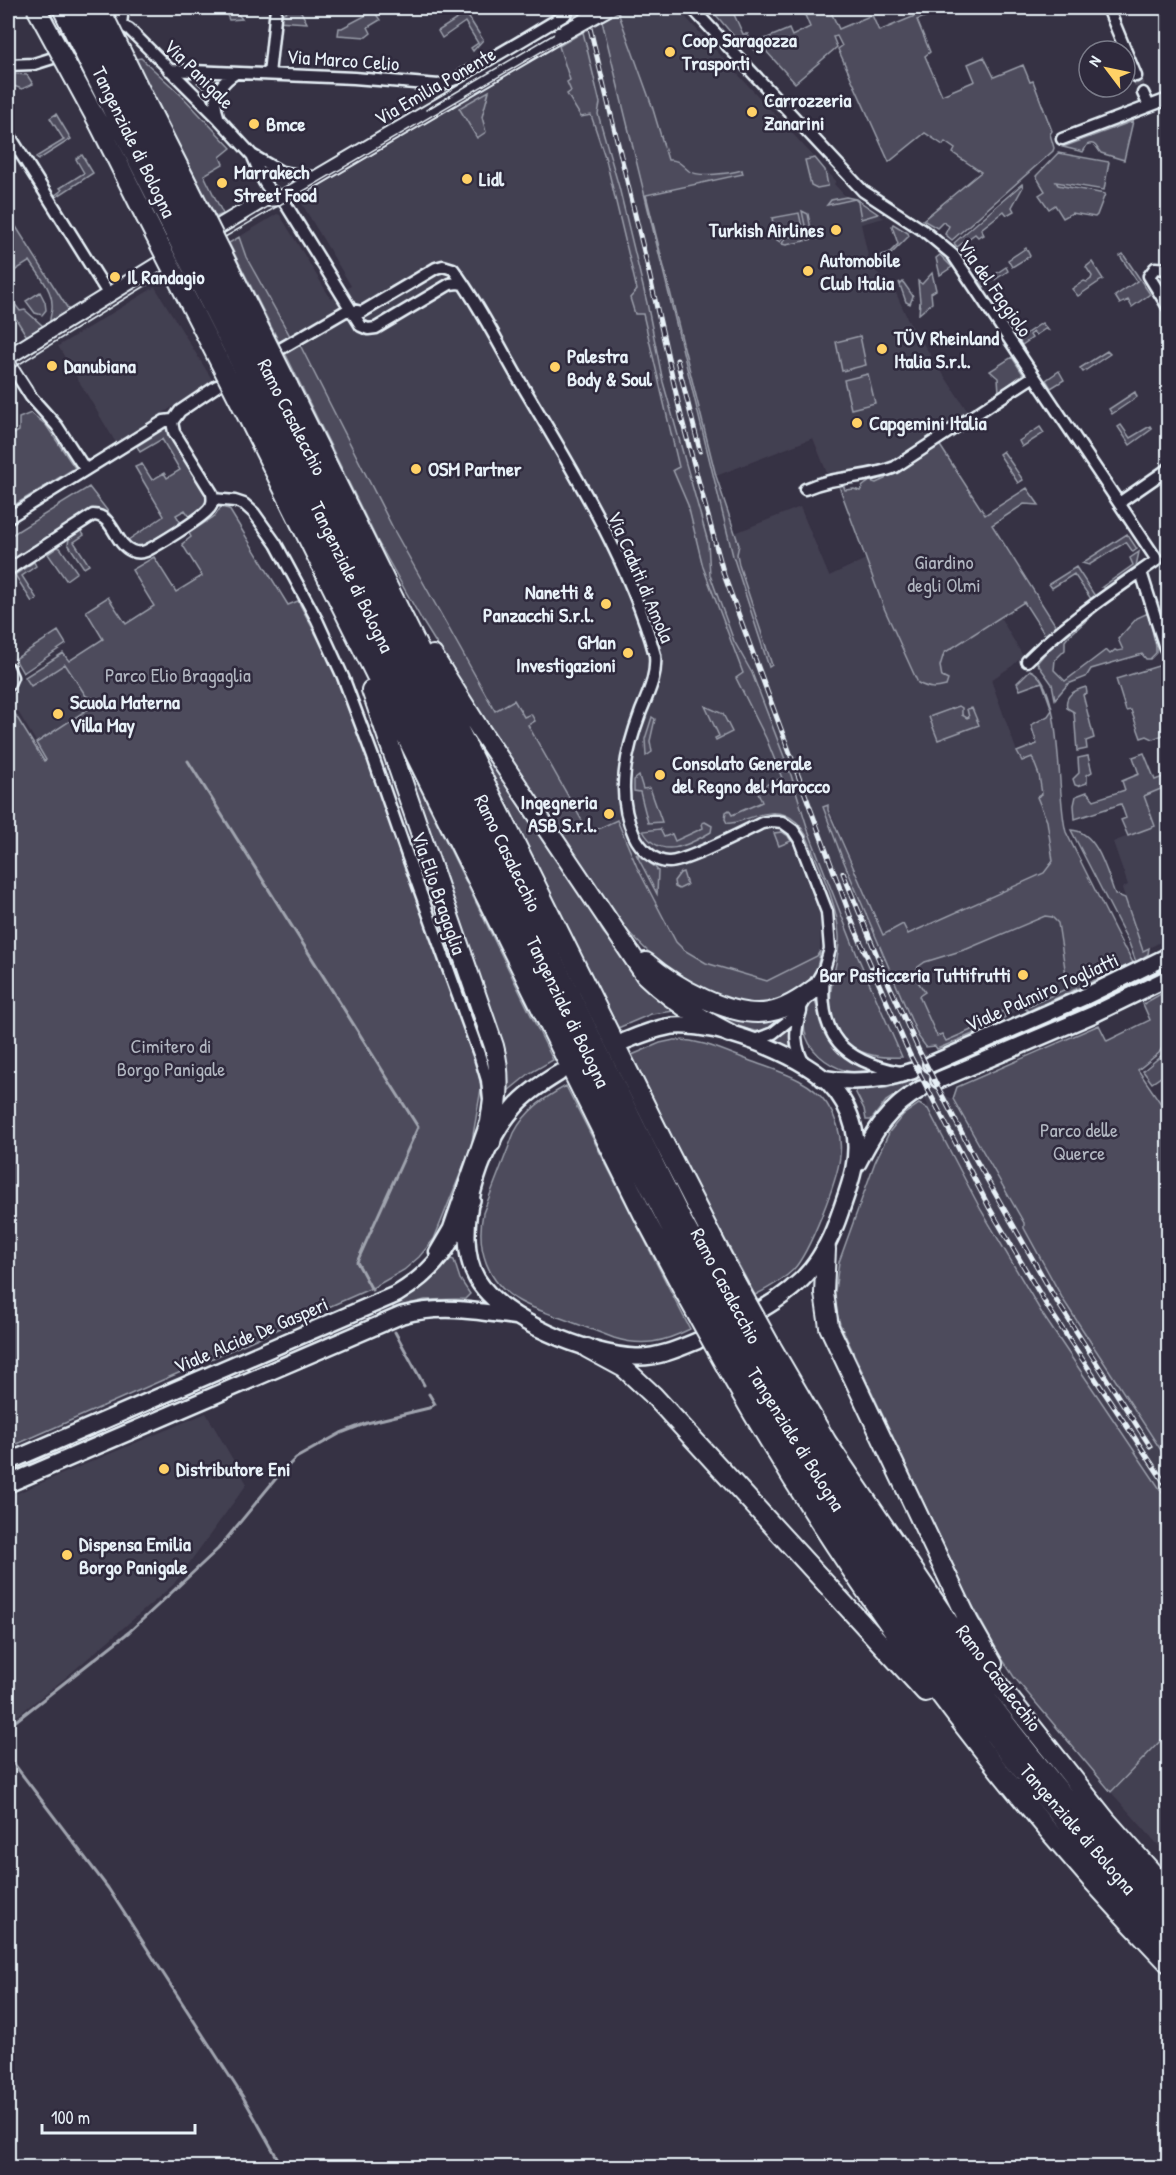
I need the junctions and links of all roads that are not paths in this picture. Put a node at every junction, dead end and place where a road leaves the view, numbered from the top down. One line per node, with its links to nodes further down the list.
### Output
1 (36, 8): 24 (highway, bridge)
2 (44, 8): 24 (highway, Tangenziale di Bologna, bridge)
3 (62, 8): 43 (highway, Ramo Casalecchio, bridge)
4 (82, 8): 43 (highway, Ramo Casalecchio, bridge)
5 (100, 8): 43 (highway, Tangenziale di Bologna, bridge)
6 (118, 8): 17 (street, Via Panigale)
7 (569, 8): 19 (street, Via Marco Celio)
8 (608, 8): 28 (main road, Via Emilia Ponente, bridge)
9 (684, 8): 13 (street, Via del Faggiolo)
10 (692, 8): 13 (street, Via del Faggiolo)
11 (1108, 8): 14 (street)
12 (278, 9): 19 (street)
13 (701, 17): 41 (street, Via del Faggiolo)
14 (1121, 39)
15 (54, 58): 16 (street)
16 (8, 65)
17 (169, 70): 18 (street, Via Marco Celio); 23 (street, Via Panigale)
18 (236, 73): 19 (street, Via Marco Celio); 23 (street)
19 (270, 74)
20 (1143, 93): 22 (street)
21 (1168, 99): 22 (street)
22 (1149, 106): 26 (street)
23 (219, 119): 27 (street, Via Panigale)
24 (99, 124): 43 (highway, Tangenziale di Bologna, bridge)
25 (8, 133): 36 (street)
26 (1062, 139)
27 (252, 154): 28 (street, Via Panigale); 29 (street, Via Panigale)
28 (317, 178): 30 (main road, Via Emilia Ponente)
29 (266, 186): 30 (street, Via Panigale); 31 (street)
30 (282, 198): 31 (main road); 38 (street)
31 (261, 201): 32 (main road)
32 (220, 226)
33 (157, 265): 36 (main road)
34 (1168, 269): 37 (street)
35 (463, 284): 38 (street, Via Caduti di Amola); 38 (street); 62 (street, Via Caduti di Amola)
36 (109, 294): 40 (main road)
37 (1168, 307)
38 (349, 309): 39 (street)
39 (282, 348)
40 (8, 359): 45 (street)
41 (1034, 376): 47 (street); 49 (street, Via del Faggiolo)
42 (218, 386): 44 (street)
43 (266, 397): 50 (highway, Tangenziale di Bologna); 52 (highway, Tangenziale di Bologna); 80 (highway, Ramo Casalecchio)
44 (172, 420): 45 (street); 48 (street)
45 (85, 469): 51 (street)
46 (1168, 469): 49 (street)
47 (806, 489)
48 (213, 499): 54 (street); 82 (street, Via Elio Bragaglia)
49 (1119, 503): 53 (street, Via del Faggiolo)
50 (350, 511): 60 (highway); 80 (highway, Tangenziale di Bologna)
51 (8, 518)
52 (308, 539): 76 (highway); 80 (highway, Tangenziale di Bologna)
53 (1163, 561): 55 (street)
54 (8, 570)
55 (1141, 572): 56 (street); 57 (street)
56 (1168, 653)
57 (1028, 661)
58 (8, 668): 59 (street)
59 (8, 686)
60 (615, 930): 64 (highway); 66 (highway)
61 (1168, 956): 69 (main road, Viale Palmiro Togliatti)
62 (824, 969): 64 (street, Via Caduti di Amola); 71 (street, Via Caduti di Amola)
63 (1168, 978): 74 (main road, Viale Palmiro Togliatti)
64 (814, 988): 65 (street, Via Caduti di Amola)
65 (802, 1008): 68 (street, Via Caduti di Amola); 70 (street, Via Caduti di Amola)
66 (729, 1033): 67 (main road); 68 (main road)
67 (625, 1041)
68 (752, 1041): 70 (main road)
69 (931, 1064)
70 (807, 1068): 73 (main road)
71 (909, 1072): 73 (main road)
72 (560, 1073): 76 (main road)
73 (822, 1078): 77 (main road)
74 (939, 1080)
75 (921, 1089): 77 (main road)
76 (491, 1143): 78 (main road)
77 (854, 1171): 79 (main road)
78 (472, 1200): 82 (main road, Viale Alcide De Gasperi); 83 (main road)
79 (826, 1249): 81 (main road); 90 (highway)
80 (707, 1282): 86 (highway, Ramo Casalecchio, bridge); 86 (highway, Tangenziale di Bologna, bridge)
81 (762, 1309)
82 (363, 1310): 87 (main road, Viale Alcide De Gasperi)
83 (518, 1317): 85 (main road); 88 (main road, Viale Alcide De Gasperi)
84 (697, 1341): 85 (main road)
85 (587, 1348): 89 (highway)
86 (749, 1358): 89 (highway, Tangenziale di Bologna); 90 (highway, Tangenziale di Bologna); 92 (highway, Ramo Casalecchio); 93 (highway, Ramo Casalecchio)
87 (8, 1462)
88 (8, 1484)
89 (989, 1759): 94 (highway, Tangenziale di Bologna)
90 (1107, 1821): 91 (highway, Tangenziale di Bologna)
91 (1168, 1890)
92 (1168, 1916)
93 (1168, 1938)
94 (1168, 1963)

